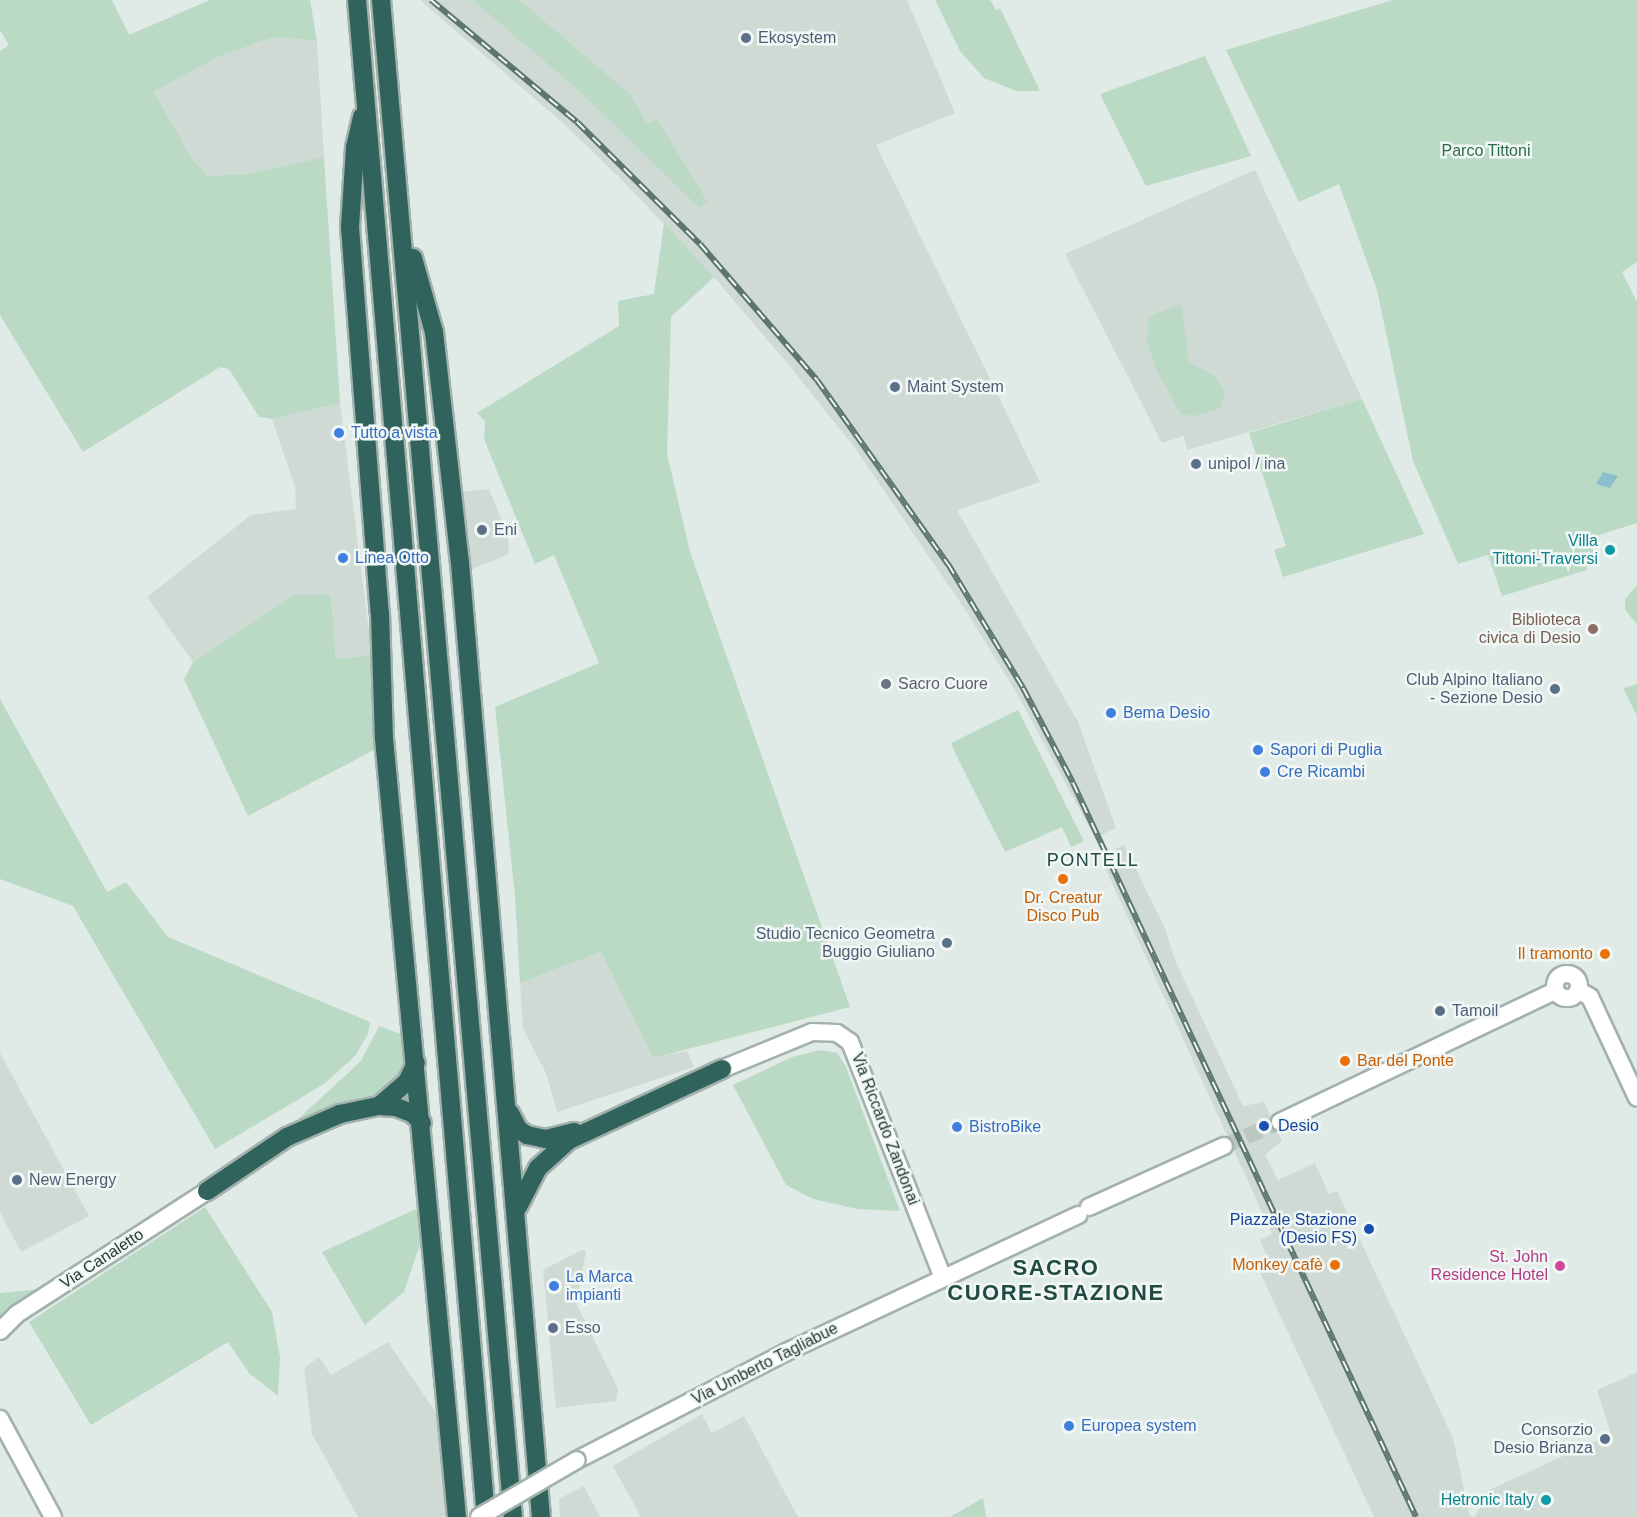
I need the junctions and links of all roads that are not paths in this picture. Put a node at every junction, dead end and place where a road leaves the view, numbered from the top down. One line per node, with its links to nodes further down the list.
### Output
1 (357, 0): 3 (highway)
2 (381, 0): 4 (highway)
3 (365, 103): 5 (highway); 22 (highway)
4 (400, 215): 9 (highway); 23 (highway)
5 (416, 1063): 8 (highway); 11 (highway)
6 (722, 1069): 12 (highway); 16 (street, Via Riccardo Zandonai)
7 (1637, 1098): 10 (street)
8 (379, 1106): 11 (highway); 14 (highway)
9 (507, 1106): 12 (highway); 15 (highway)
10 (1280, 1122)
11 (422, 1123): 20 (highway)
12 (590, 1128): 15 (highway)
13 (1224, 1146): 16 (street, Via Umberto Tagliabue)
14 (207, 1191): 17 (street, Via Canaletto)
15 (517, 1209): 24 (highway)
16 (943, 1278): 21 (street, Via Umberto Tagliabue, bridge)
17 (0, 1331)
18 (0, 1419): 19 (street)
19 (53, 1517)
20 (457, 1517)
21 (479, 1517)
22 (486, 1517)
23 (513, 1517)
24 (541, 1517)

